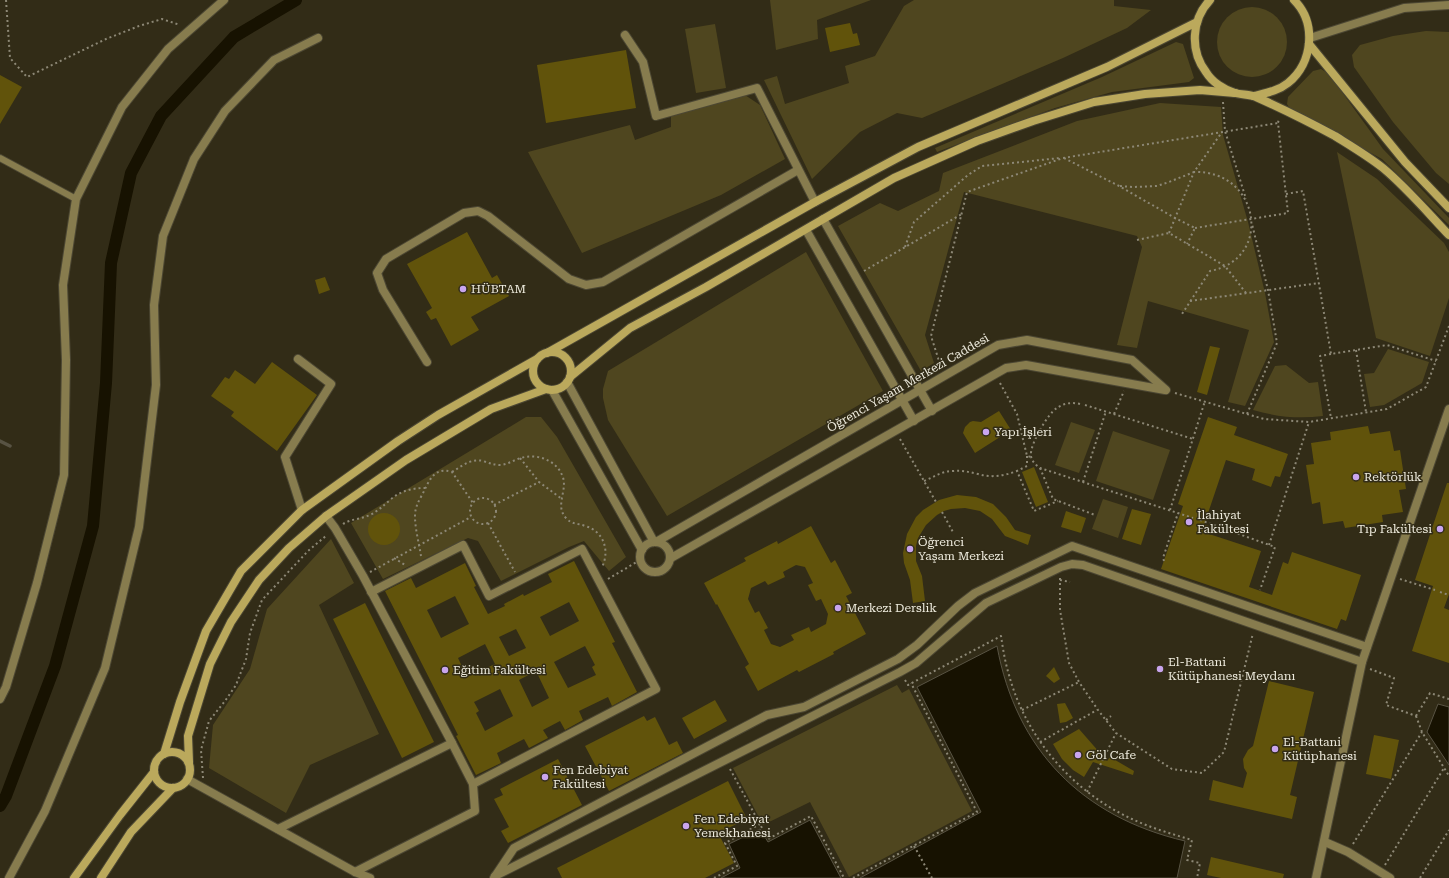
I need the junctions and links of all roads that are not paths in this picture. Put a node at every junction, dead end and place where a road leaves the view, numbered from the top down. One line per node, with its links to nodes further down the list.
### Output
1 (224, 0): 13 (street)
2 (1295, 0): 8 (street)
3 (1206, 2): 5 (street)
4 (1449, 5): 8 (street)
5 (1197, 22): 9 (street); 14 (street)
6 (625, 35): 12 (street)
7 (318, 38): 50 (street)
8 (1309, 41): 10 (street); 15 (street)
9 (1235, 93): 10 (street); 16 (street)
10 (1254, 96): 18 (street)
11 (0, 158): 13 (lane)
12 (798, 170): 14 (street); 22 (street)
13 (76, 199): 38 (street)
14 (815, 202): 19 (street)
15 (1449, 208)
16 (823, 219): 17 (street); 25 (street)
17 (806, 230): 23 (street); 26 (street)
18 (1449, 235)
19 (547, 352): 21 (street); 23 (street)
20 (298, 359): 30 (street)
21 (537, 359): 24 (street); 30 (street)
22 (427, 362)
23 (568, 380): 24 (street); 32 (street)
24 (548, 389): 31 (street); 33 (street)
25 (920, 389): 26 (street, Öğrenci Yaşam Merkezi Caddesi); 28 (street); 28 (street, Öğrenci Yaşam Merkezi Caddesi)
26 (902, 400): 29 (street); 32 (street, Öğrenci Yaşam Merkezi Caddesi)
27 (1449, 408): 36 (street)
28 (932, 411): 29 (street)
29 (914, 421): 34 (street)
30 (302, 510): 40 (street)
31 (326, 516): 35 (street); 41 (street)
32 (655, 542): 33 (street); 34 (street)
33 (642, 550): 34 (street)
34 (671, 558)
35 (371, 592): 39 (street); 44 (street)
36 (1367, 646): 37 (street); 49 (street)
37 (1362, 664): 47 (street); 49 (street)
38 (0, 699)
39 (452, 743): 44 (street); 46 (street)
40 (164, 754): 41 (street); 42 (street)
41 (189, 762): 43 (street)
42 (154, 772): 45 (street); 51 (street)
43 (188, 779): 45 (street); 46 (street)
44 (473, 784): 48 (street)
45 (173, 788): 52 (street)
46 (278, 829): 48 (street)
47 (1325, 842): 54 (street); 55 (street)
48 (355, 872): 53 (street)
49 (494, 877)
50 (9, 878)
51 (74, 878)
52 (101, 878)
53 (370, 878)
54 (1316, 878)
55 (1390, 878)

